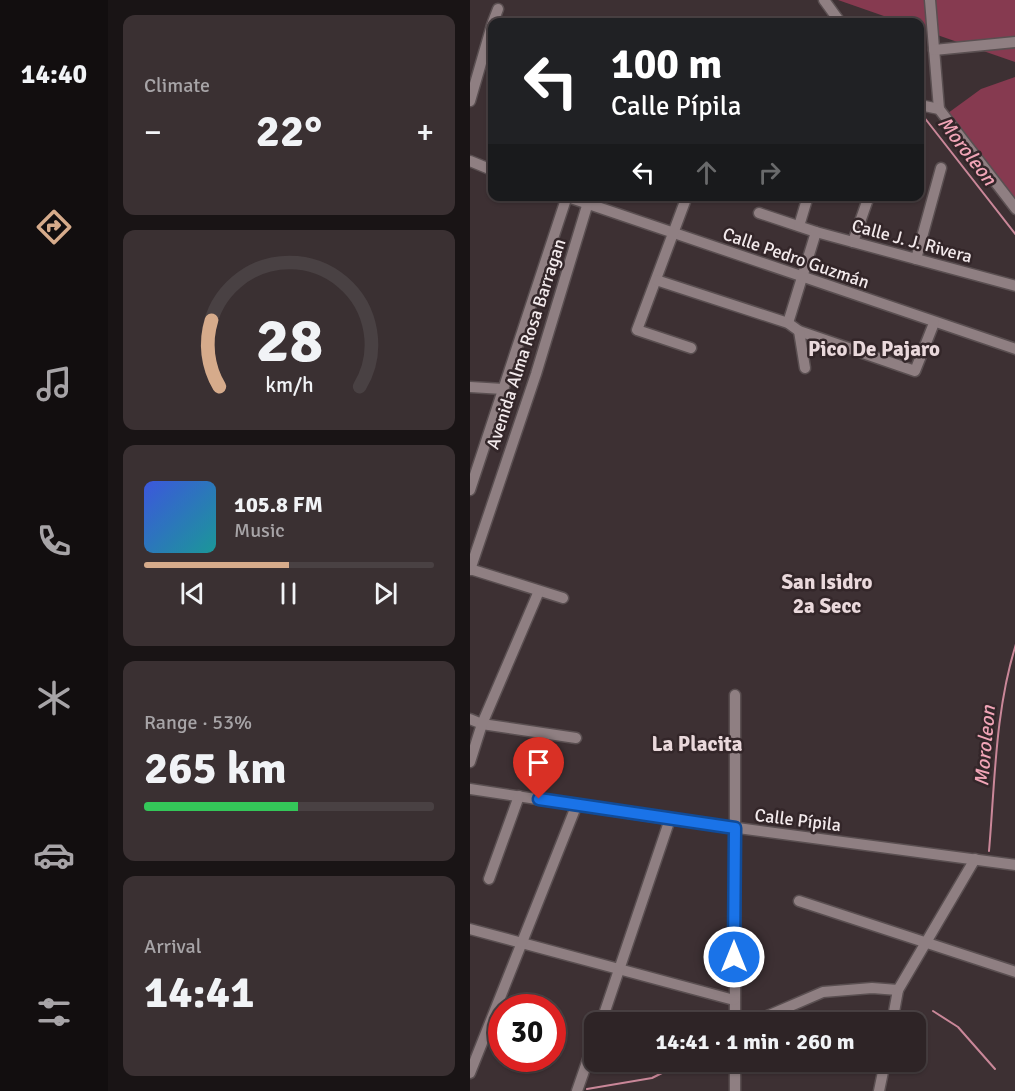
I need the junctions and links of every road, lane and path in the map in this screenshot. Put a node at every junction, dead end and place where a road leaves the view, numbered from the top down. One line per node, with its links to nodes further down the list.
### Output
1 (824, 0): 5 (street)
2 (930, 0): 8 (street)
3 (498, 9): 4 (street)
4 (495, 18)
5 (837, 18)
6 (1016, 42): 8 (street)
7 (488, 47): 9 (street)
8 (934, 50): 11 (street)
9 (470, 100)
10 (924, 106): 11 (street)
11 (939, 109): 21 (street)
12 (470, 161): 13 (street)
13 (488, 168)
14 (941, 168): 27 (street)
15 (565, 201): 38 (street, Avenida Alma Rosa Barragan)
16 (589, 201): 40 (street, Avenida Alma Rosa Barragan)
17 (592, 201): 24 (street, Calle Pedro Guzmán)
18 (685, 201): 24 (street)
19 (806, 201): 23 (street)
20 (867, 201): 26 (street)
21 (1016, 209)
22 (760, 213): 23 (street, Calle J. J. Rivera)
23 (799, 226): 25 (street, Calle J. J. Rivera)
24 (673, 232): 28 (street, Calle Pedro Guzmán); 29 (street)
25 (816, 232): 26 (street, Calle J. J. Rivera); 28 (street)
26 (853, 242): 27 (street, Calle J. J. Rivera)
27 (916, 259): 30 (street, Calle J. J. Rivera)
28 (802, 278): 31 (street); 32 (street, Calle Pedro Guzmán)
29 (656, 280): 31 (street); 34 (street)
30 (1016, 286)
31 (788, 323): 33 (street)
32 (934, 323): 33 (street); 35 (street, Calle Pedro Guzmán)
33 (799, 332): 36 (street)
34 (691, 348)
35 (1016, 350)
36 (805, 368)
37 (470, 387): 38 (street)
38 (503, 389): 39 (street, Avenida Alma Rosa Barragan)
39 (470, 490)
40 (470, 569): 41 (street)
41 (539, 591): 42 (street); 45 (street)
42 (563, 598)
43 (735, 695): 52 (street)
44 (470, 719): 45 (street)
45 (482, 724): 46 (street); 47 (street)
46 (576, 738)
47 (470, 762)
48 (470, 789): 49 (street, Calle Pípila)
49 (519, 796): 50 (street, Calle Pípila); 55 (street)
50 (577, 804): 51 (street, Calle Pípila); 59 (street)
51 (670, 819): 52 (street, Calle Pípila); 60 (street)
52 (735, 828): 53 (street, Calle Pípila); 63 (street)
53 (975, 859): 54 (street, Calle Pípila); 58 (street)
54 (1016, 865)
55 (489, 879)
56 (799, 901): 58 (street)
57 (470, 929): 59 (street)
58 (926, 942): 61 (street); 62 (street)
59 (522, 944): 60 (street); 71 (street)
60 (620, 970): 63 (street); 64 (street)
61 (1016, 972)
62 (898, 990): 66 (street); 67 (street)
63 (734, 1000): 65 (street)
64 (605, 1012)
65 (735, 1012)
66 (785, 1012)
67 (894, 1012)
68 (584, 1072): 72 (street)
69 (735, 1072): 73 (street)
70 (883, 1072): 74 (street)
71 (470, 1073)
72 (579, 1087)
73 (736, 1091)
74 (879, 1091)

